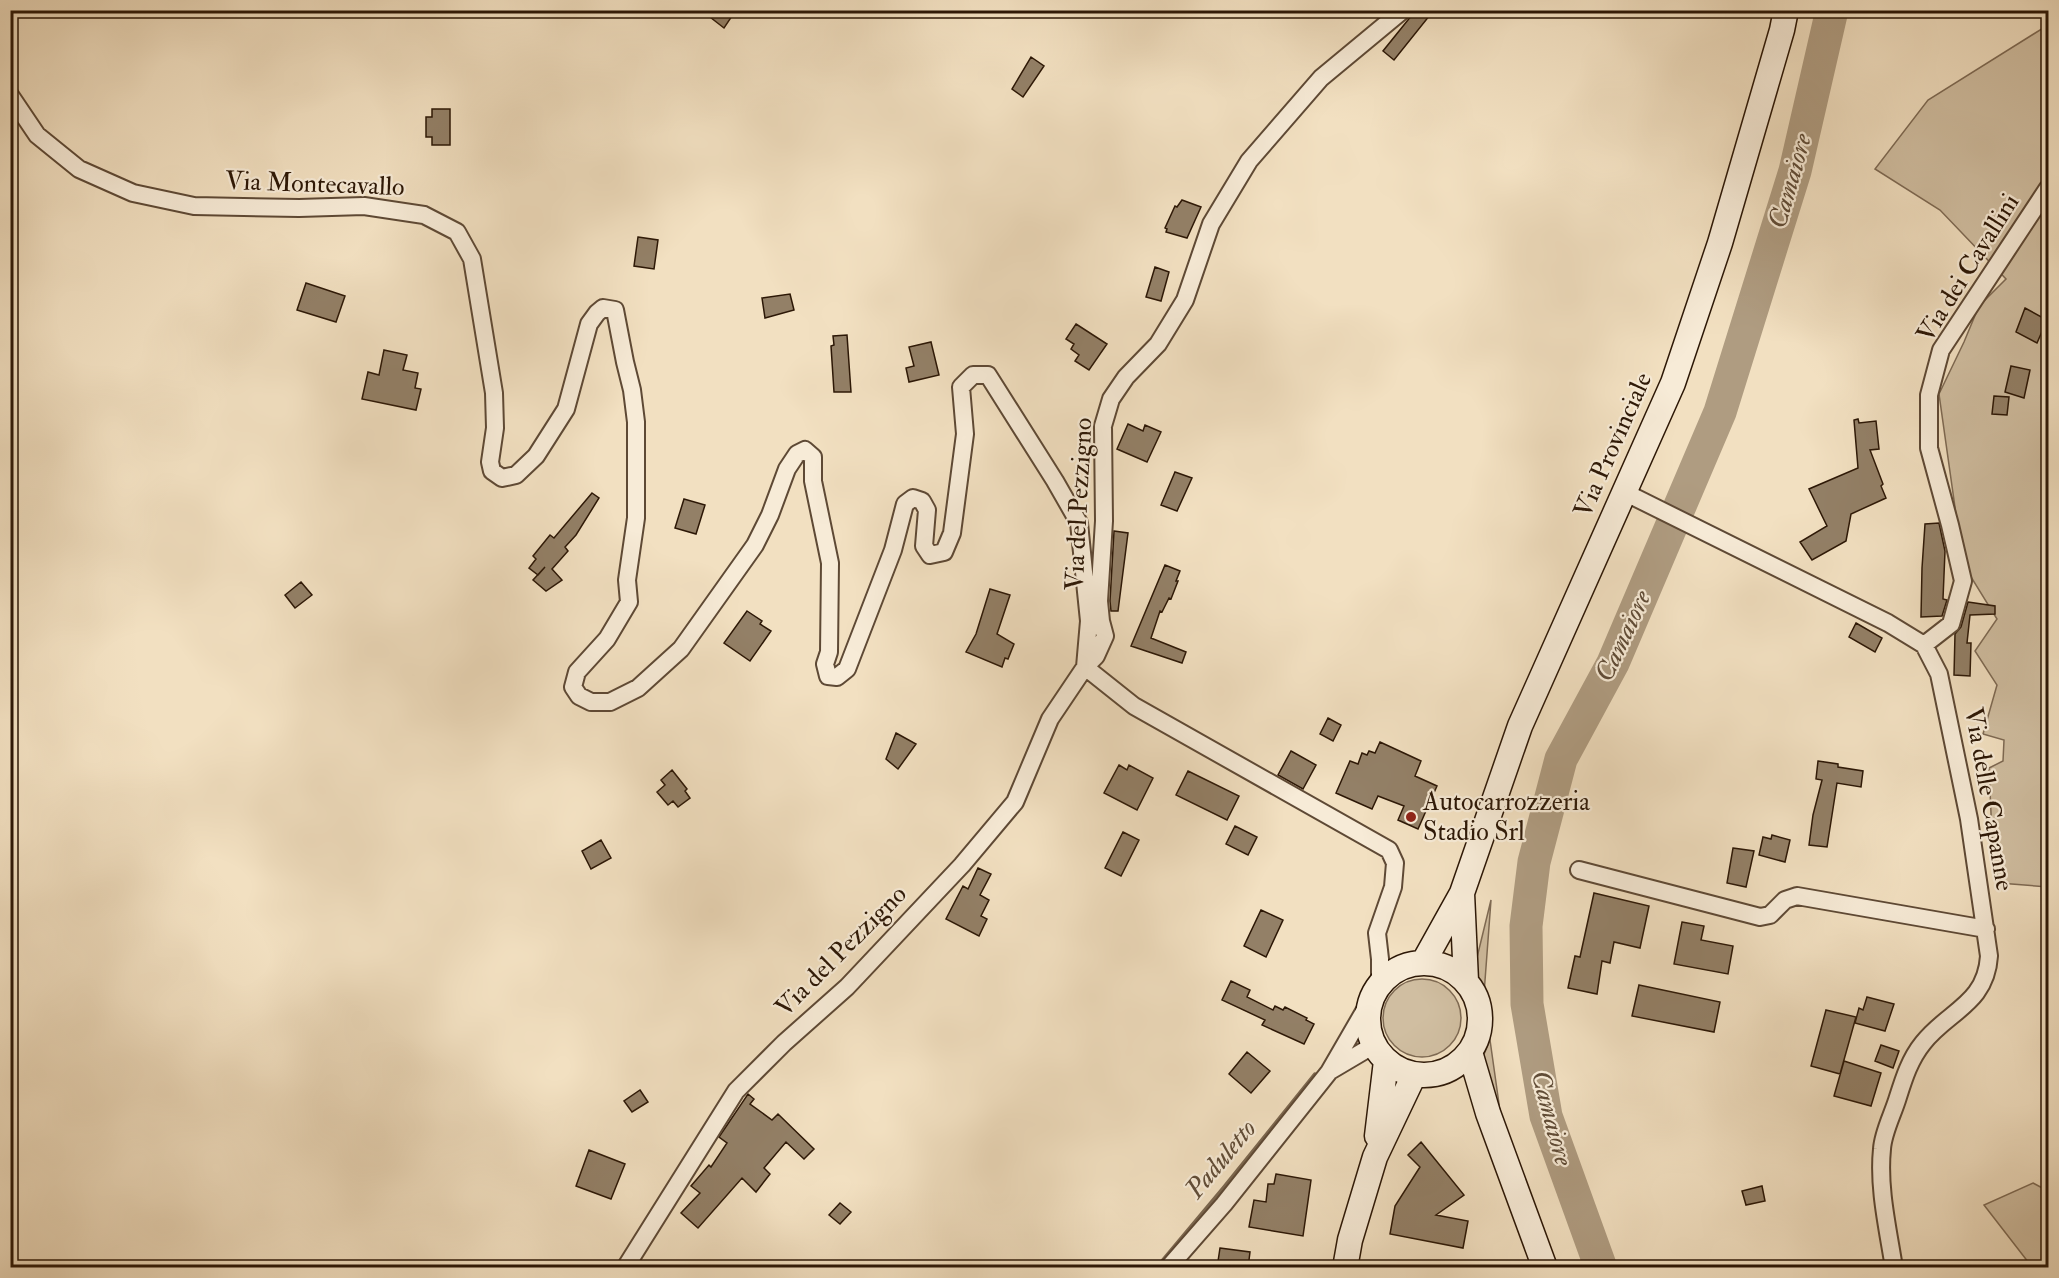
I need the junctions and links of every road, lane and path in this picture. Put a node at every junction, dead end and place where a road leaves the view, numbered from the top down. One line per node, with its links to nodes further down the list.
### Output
1 (1403, 10): 7 (street, Via del Pezzigno)
2 (1786, 10): 5 (main road, Via Provinciale)
3 (10, 95): 7 (street, Via Montecavallo)
4 (2049, 188): 6 (street, Via dei Cavallini)
5 (1624, 492): 6 (street); 9 (main road, Via Provinciale)
6 (1924, 645): 10 (street, Via delle Capanne)
7 (1085, 667): 12 (street); 21 (street, Via del Pezzigno)
8 (1579, 870): 10 (street)
9 (1462, 893): 11 (main road, Via Provinciale); 13 (main road, Via Provinciale)
10 (1986, 930): 25 (street, Via delle Capanne)
11 (1423, 963): 12 (main road); 13 (main road)
12 (1382, 977): 15 (main road); 17 (street)
13 (1466, 981): 14 (main road, Via Provinciale)
14 (1470, 1052): 16 (main road, Via Provinciale); 19 (main road)
15 (1380, 1053): 17 (street); 18 (main road); 20 (main road)
16 (1449, 1070): 18 (main road); 19 (main road)
17 (1329, 1071): 22 (street)
18 (1413, 1075): 20 (main road)
19 (1488, 1113): 24 (main road)
20 (1375, 1157): 23 (main road)
21 (625, 1268)
22 (1168, 1268)
23 (1345, 1268)
24 (1545, 1268)
25 (1894, 1268)

